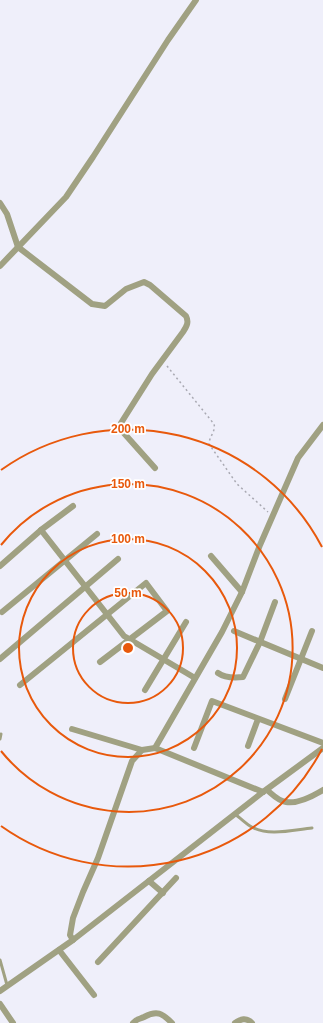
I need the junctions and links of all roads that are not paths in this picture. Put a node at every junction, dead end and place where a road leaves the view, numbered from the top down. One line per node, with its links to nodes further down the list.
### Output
1 (196, 0): 3 (street)
2 (0, 203): 3 (street)
3 (18, 247): 4 (street); 6 (street)
4 (0, 266)
5 (323, 424): 15 (street)
6 (155, 468)
7 (72, 506): 8 (street)
8 (41, 530): 12 (street); 13 (street)
9 (97, 534): 12 (street)
10 (211, 556): 15 (street)
11 (118, 559): 14 (street)
12 (65, 560): 14 (street); 17 (street)
13 (0, 566)
14 (85, 586): 18 (street); 24 (street)
15 (242, 592): 30 (street)
16 (275, 602): 23 (street)
17 (2, 612)
18 (107, 614): 22 (street); 22 (street); 31 (street)
19 (186, 622): 25 (street)
20 (234, 631): 23 (street)
21 (312, 631): 26 (street)
22 (130, 639): 25 (street); 27 (street)
23 (260, 642): 26 (street); 29 (street)
24 (0, 659)
25 (163, 659): 30 (street); 32 (street)
26 (300, 659): 28 (street); 33 (street)
27 (100, 662)
28 (323, 668)
29 (218, 673)
30 (195, 678): 40 (street)
31 (20, 685)
32 (144, 690)
33 (285, 699)
34 (258, 719): 38 (street); 39 (street); 41 (street)
35 (72, 729): 43 (street)
36 (2, 734): 37 (lane)
37 (0, 739)
38 (323, 743)
39 (248, 746)
40 (155, 748): 43 (street); 45 (street)
41 (194, 748)
42 (323, 748): 45 (street)
43 (142, 750): 51 (street)
44 (323, 790): 45 (street)
45 (265, 791): 46 (street)
46 (235, 814): 47 (lane); 49 (street)
47 (312, 828)
48 (176, 878): 50 (street)
49 (149, 881): 50 (street); 51 (street)
50 (163, 893): 54 (street)
51 (73, 940): 52 (street)
52 (59, 950): 55 (street); 57 (street)
53 (0, 960): 55 (lane)
54 (98, 962)
55 (7, 986): 56 (street)
56 (0, 991)
57 (94, 994)
58 (0, 1004): 59 (street)
59 (13, 1023)
60 (133, 1023): 61 (street)
61 (172, 1023)
62 (235, 1023): 63 (street)
63 (252, 1023)

